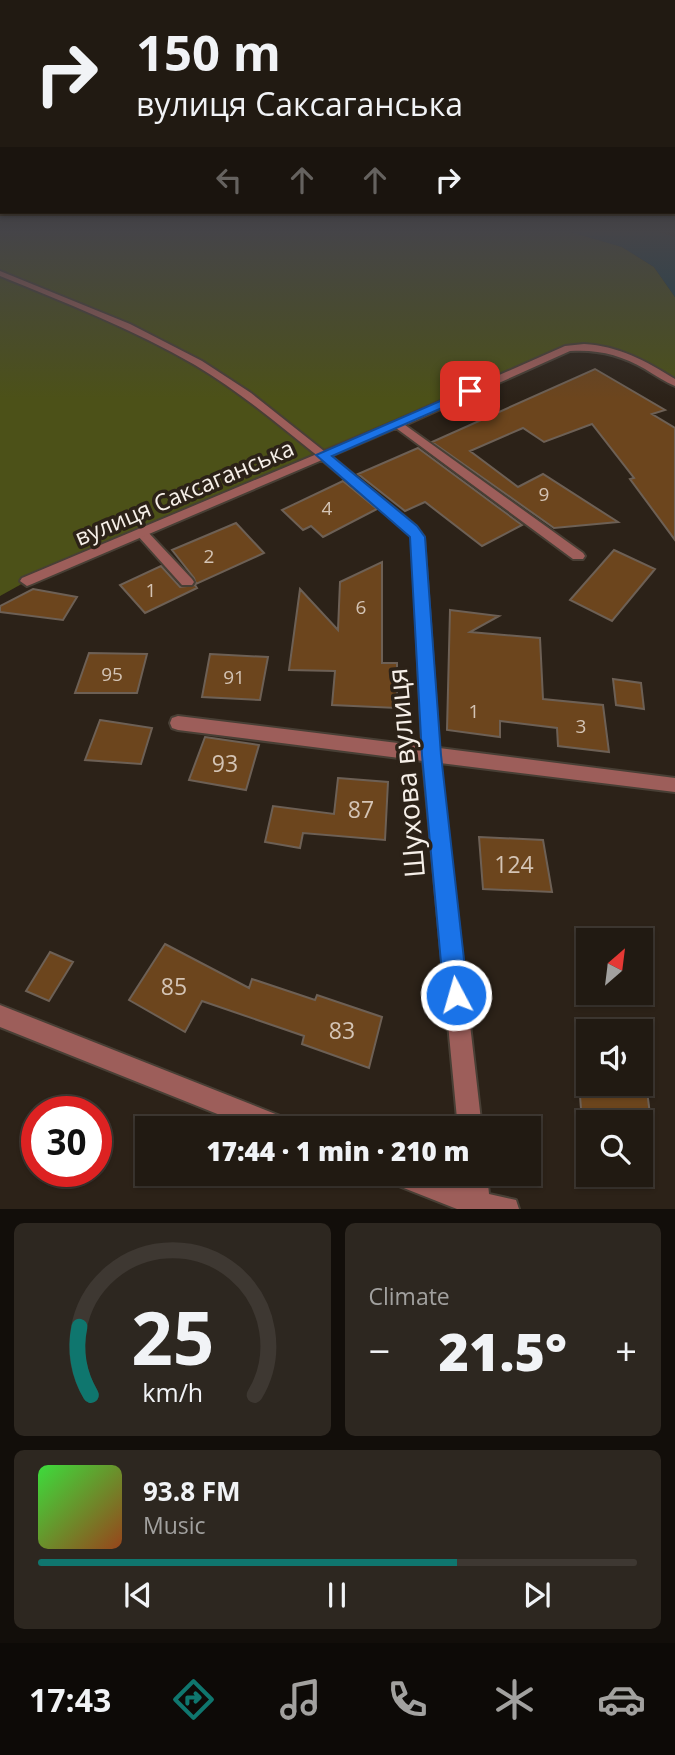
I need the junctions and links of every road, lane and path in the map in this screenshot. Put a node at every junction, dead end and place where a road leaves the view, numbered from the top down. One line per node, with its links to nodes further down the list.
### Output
1 (32, 286): 4 (street, Шухова вулиця)
2 (675, 383): 3 (street, вулиця Саксаганська)
3 (397, 424): 4 (street, вулиця Саксаганська); 6 (street)
4 (323, 455): 5 (street, вулиця Саксаганська); 10 (street, Шухова вулиця)
5 (142, 533): 7 (street, вулиця Саксаганська); 8 (street)
6 (578, 556)
7 (27, 581)
8 (187, 583)
9 (178, 723): 10 (street)
10 (431, 755): 11 (street); 14 (street, Шухова вулиця)
11 (675, 785)
12 (0, 1016): 13 (street)
13 (252, 1116)
14 (469, 1116)
15 (428, 1186): 17 (street)
16 (476, 1186): 17 (street)
17 (478, 1207): 18 (street)
18 (508, 1209)

